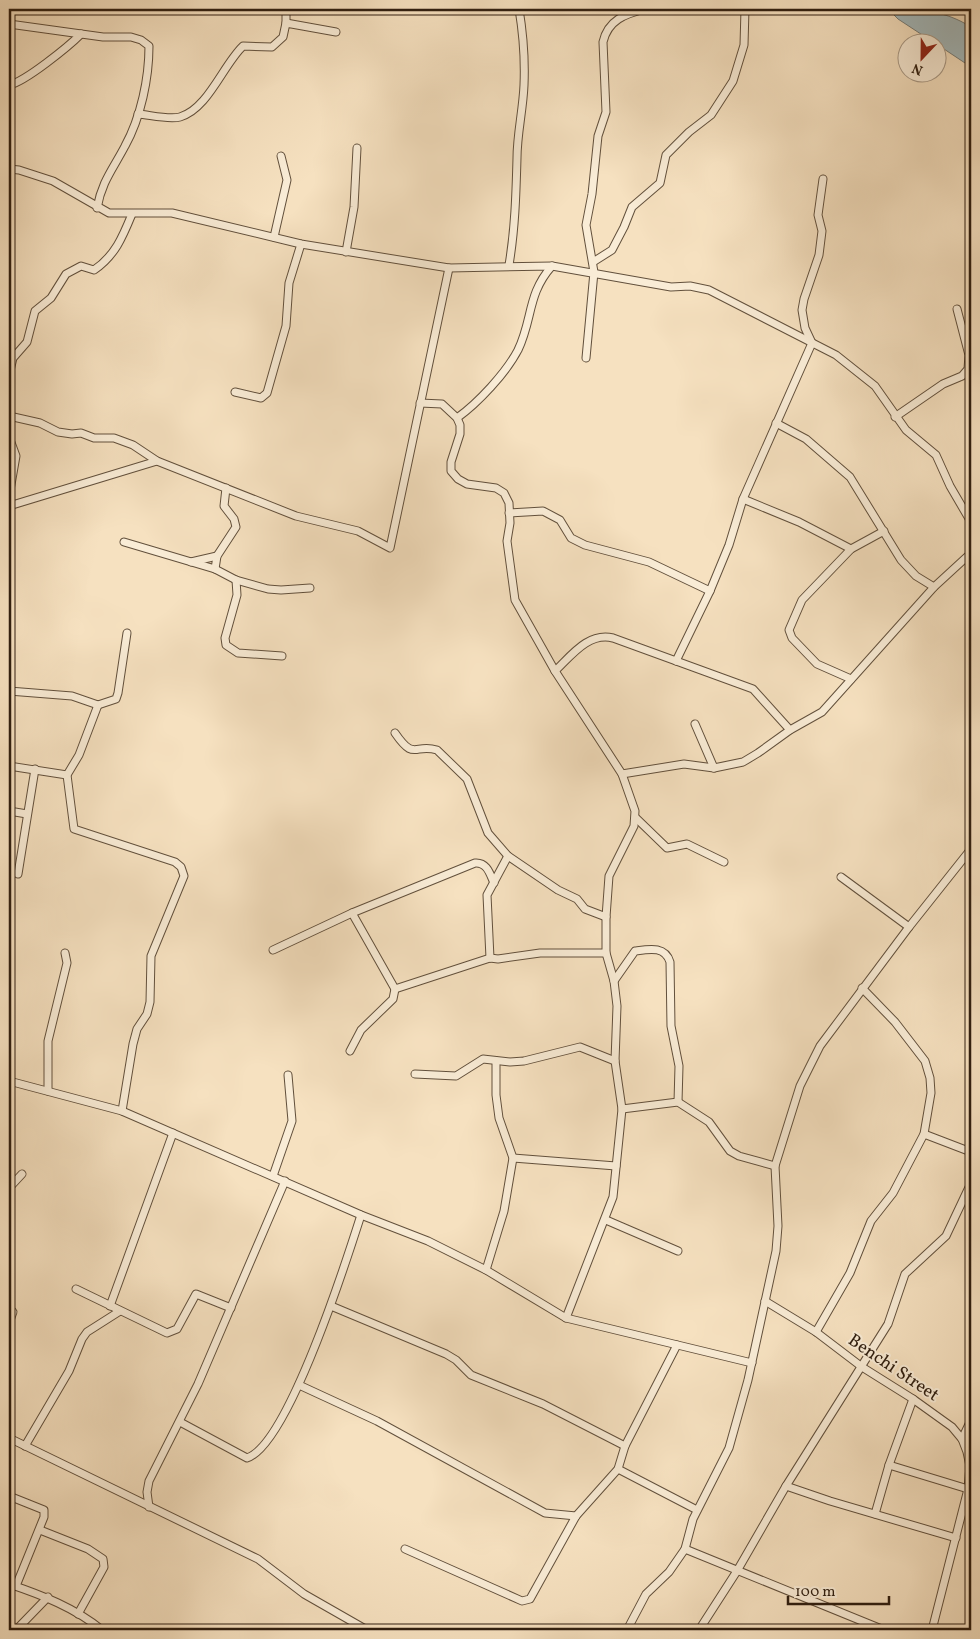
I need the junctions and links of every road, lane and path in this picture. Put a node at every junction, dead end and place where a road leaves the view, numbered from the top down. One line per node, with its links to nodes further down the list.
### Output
1 (286, 9): 5 (street)
2 (519, 9): 21 (street)
3 (645, 9): 20 (street)
4 (745, 9): 20 (street)
5 (286, 23): 7 (street); 10 (street)
6 (9, 24): 8 (street)
7 (336, 32)
8 (81, 34): 9 (street); 10 (street)
9 (9, 85)
10 (138, 114): 15 (street)
11 (357, 148): 19 (street)
12 (281, 156): 17 (street)
13 (9, 169): 15 (street)
14 (823, 179): 26 (street)
15 (97, 208): 16 (street)
16 (132, 214): 17 (street); 28 (street)
17 (274, 238): 18 (street)
18 (301, 244): 19 (street); 29 (street)
19 (346, 252): 23 (street)
20 (593, 262): 24 (street)
21 (509, 265): 22 (street); 23 (street)
22 (552, 266): 24 (street); 33 (street)
23 (449, 268): 30 (street)
24 (594, 272): 26 (street); 27 (street)
25 (958, 309): 32 (street)
26 (812, 343): 32 (street); 34 (street)
27 (586, 358)
28 (9, 375)
29 (235, 392)
30 (420, 403): 33 (street); 37 (street)
31 (9, 416): 36 (street)
32 (895, 417): 42 (street)
33 (457, 418): 41 (street)
34 (776, 423): 39 (street); 43 (street)
35 (9, 438): 38 (street)
36 (157, 461): 37 (street); 40 (street)
37 (226, 488): 47 (street)
38 (9, 496)
39 (743, 499): 45 (street); 53 (street)
40 (9, 506)
41 (510, 513): 53 (street); 57 (street)
42 (971, 522)
43 (884, 531): 45 (street); 51 (street)
44 (124, 542): 48 (street)
45 (850, 549): 58 (street)
46 (971, 552): 51 (street)
47 (217, 556): 48 (street); 49 (street)
48 (190, 562): 49 (street)
49 (215, 569): 50 (street)
50 (236, 580): 52 (street); 55 (street)
51 (934, 587): 58 (street)
52 (310, 588)
53 (710, 591): 56 (street)
54 (127, 633): 60 (street)
55 (282, 656)
56 (676, 661): 57 (street); 62 (street)
57 (555, 671): 68 (street)
58 (852, 679): 62 (street)
59 (9, 691): 60 (street)
60 (98, 705): 67 (street)
61 (695, 724): 65 (street)
62 (790, 730): 65 (street)
63 (395, 733): 73 (street)
64 (9, 766): 66 (street)
65 (714, 768): 68 (street)
66 (34, 769): 67 (street); 70 (street)
67 (66, 774): 98 (street)
68 (622, 774): 71 (street)
69 (9, 811): 70 (street)
70 (27, 814): 76 (street)
71 (636, 818): 75 (street); 80 (street)
72 (971, 849): 74 (street)
73 (508, 856): 78 (street); 80 (street)
74 (968, 860): 81 (street)
75 (724, 862)
76 (18, 874)
77 (841, 877): 81 (street)
78 (494, 883): 79 (street); 85 (street)
79 (352, 913): 82 (street); 88 (street)
80 (606, 917): 84 (street)
81 (909, 927): 87 (street)
82 (273, 950)
83 (66, 953): 95 (street)
84 (606, 953): 85 (street); 86 (street)
85 (490, 958): 88 (street)
86 (614, 981): 91 (street); 96 (street)
87 (862, 988): 100 (street); 104 (street)
88 (396, 989): 89 (street)
89 (350, 1050)
90 (496, 1061): 91 (street); 92 (street); 102 (street)
91 (615, 1061): 97 (street)
92 (414, 1074)
93 (288, 1075): 106 (street)
94 (9, 1081): 95 (street)
95 (48, 1091): 98 (street)
96 (678, 1102): 97 (street); 104 (street)
97 (622, 1109): 103 (street)
98 (122, 1111): 99 (street)
99 (173, 1133): 106 (street); 116 (street)
100 (924, 1134): 101 (street); 123 (street)
101 (971, 1152)
102 (513, 1158): 103 (street); 113 (street)
103 (616, 1166): 111 (street)
104 (775, 1166): 115 (street)
105 (22, 1174): 109 (street)
106 (273, 1176): 107 (street)
107 (286, 1181): 110 (street); 119 (street)
108 (971, 1183): 126 (street)
109 (9, 1188)
110 (361, 1215): 113 (street); 117 (street)
111 (606, 1220): 112 (street); 121 (street)
112 (678, 1251)
113 (486, 1270): 121 (street)
114 (76, 1289): 116 (street)
115 (765, 1301): 123 (street, Benchi Street); 125 (street)
116 (110, 1306): 120 (street)
117 (331, 1306): 127 (street); 134 (street)
118 (9, 1308): 122 (street)
119 (231, 1308): 120 (street); 130 (street)
120 (120, 1311): 133 (street)
121 (566, 1318): 124 (street)
122 (9, 1323)
123 (816, 1332): 126 (street, Benchi Street)
124 (677, 1345): 125 (street); 134 (street)
125 (752, 1363): 141 (street)
126 (862, 1367): 128 (street, Benchi Street); 137 (street)
127 (299, 1385): 130 (street); 143 (street)
128 (913, 1399): 132 (street, Benchi Street); 135 (street)
129 (971, 1420): 132 (street)
130 (180, 1422): 140 (street)
131 (9, 1438): 133 (street)
132 (962, 1439): 138 (street, Benchi Street)
133 (24, 1446): 140 (street)
134 (625, 1446): 136 (street)
135 (889, 1465): 138 (street); 142 (street)
136 (618, 1469): 141 (street); 143 (street)
137 (786, 1486): 142 (street); 148 (street)
138 (968, 1489): 145 (street, Benchi Street)
139 (9, 1496): 144 (street)
140 (149, 1507): 152 (street)
141 (697, 1510): 147 (street)
142 (875, 1514): 145 (street)
143 (576, 1516): 146 (street)
144 (40, 1530): 149 (street); 151 (street)
145 (956, 1538): 159 (street, Benchi Street)
146 (405, 1549)
147 (685, 1549): 148 (street); 156 (street)
148 (737, 1571): 157 (street); 158 (street)
149 (12, 1585): 150 (street)
150 (48, 1597): 151 (street); 153 (street)
151 (78, 1614): 154 (street)
152 (356, 1628): 155 (street)
153 (16, 1630)
154 (102, 1630)
155 (367, 1630)
156 (627, 1630)
157 (699, 1630)
158 (884, 1630)
159 (932, 1630)

